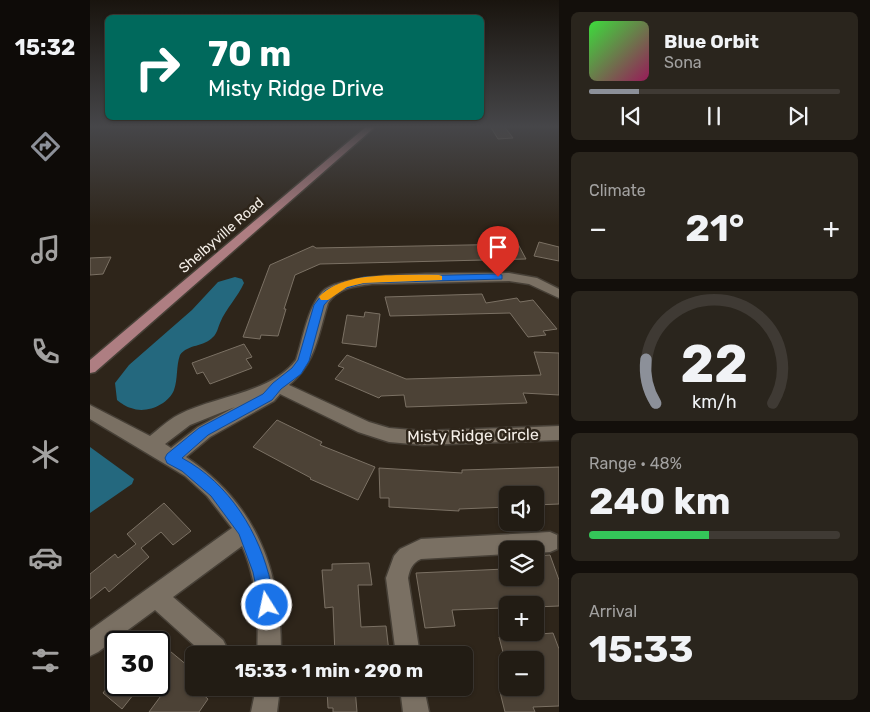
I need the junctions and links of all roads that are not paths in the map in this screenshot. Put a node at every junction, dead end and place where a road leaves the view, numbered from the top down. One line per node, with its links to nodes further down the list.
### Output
1 (333, 159): 3 (main road, Shelbyville Road)
2 (559, 294): 4 (street)
3 (90, 368)
4 (277, 386): 6 (street, Misty Ridge Circle); 7 (street); 8 (street)
5 (90, 410): 7 (street)
6 (559, 433)
7 (150, 446): 8 (street)
8 (172, 458): 9 (street)
9 (245, 530): 11 (street); 14 (street)
10 (550, 542): 15 (street)
11 (155, 596): 12 (street); 13 (street)
12 (90, 644)
13 (213, 646)
14 (270, 646)
15 (407, 646)
16 (267, 696): 18 (street)
17 (413, 696): 19 (street)
18 (264, 712)
19 (416, 712)

